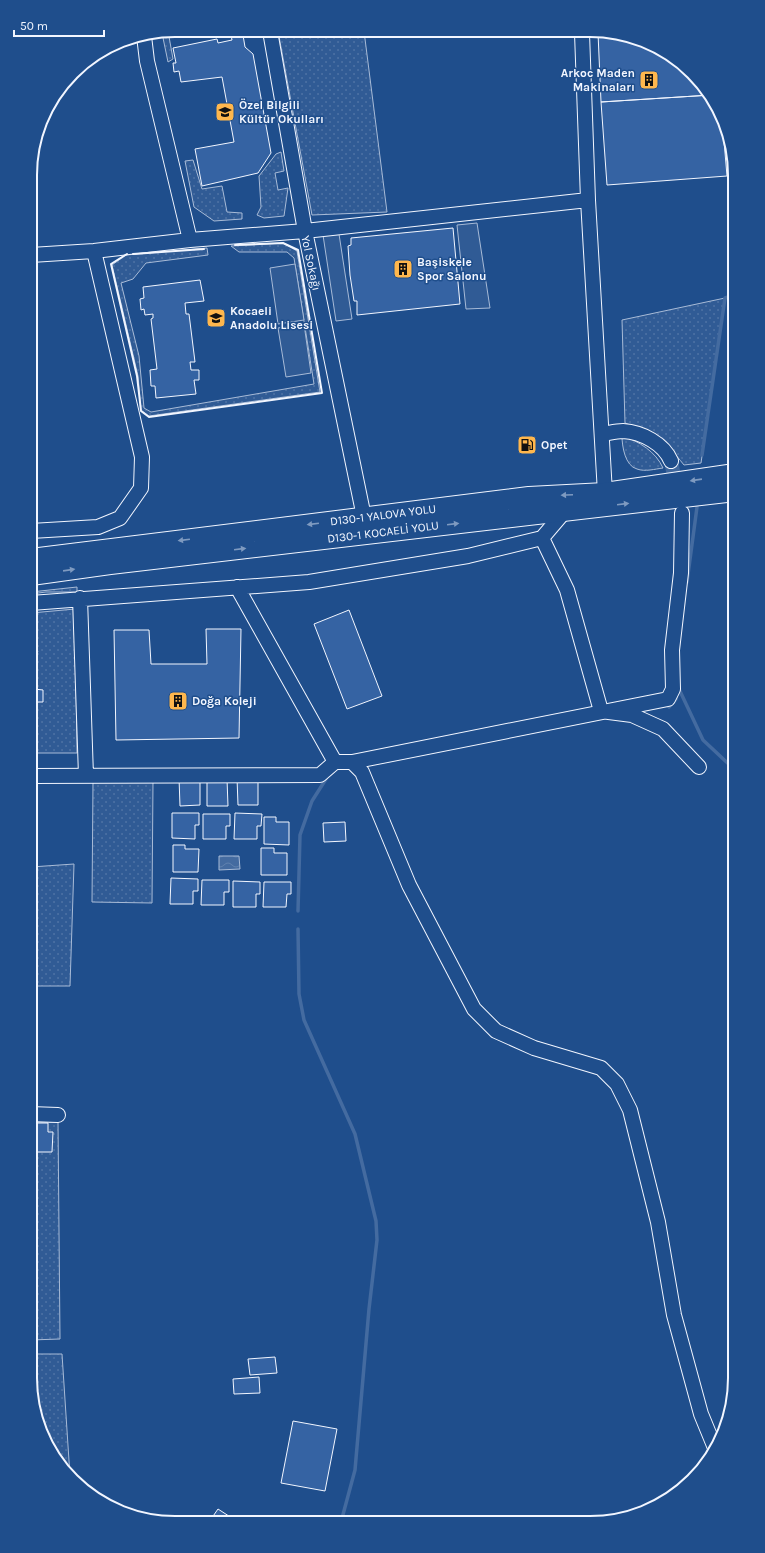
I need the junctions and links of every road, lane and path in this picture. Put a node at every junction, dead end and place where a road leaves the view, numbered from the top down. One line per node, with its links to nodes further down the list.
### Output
1 (271, 37): 5 (street, Yol Sokağı)
2 (582, 37): 4 (street)
3 (145, 41): 6 (street)
4 (588, 200): 5 (street); 9 (street)
5 (305, 232): 6 (street); 16 (street, Yol Sokağı)
6 (190, 240): 7 (street)
7 (94, 251): 8 (street); 17 (street)
8 (37, 255)
9 (602, 434): 10 (street); 13 (street)
10 (671, 461)
11 (728, 475): 13 (highway, D130-1 YALOVA YOLU, one-way to 13)
12 (728, 492): 14 (highway, D130-1 KOCAELİ YOLU, one-way to 12)
13 (605, 494): 16 (highway, D130-1 YALOVA YOLU, one-way to 16)
14 (565, 511): 18 (street); 20 (highway, D130-1 KOCAELİ YOLU, one-way to 14)
15 (682, 513): 24 (street)
16 (364, 517): 19 (highway, D130-1 YALOVA YOLU, one-way to 19)
17 (37, 531)
18 (542, 538): 21 (street); 24 (street)
19 (37, 558)
20 (37, 574)
21 (237, 587): 22 (street); 25 (street)
22 (80, 598): 23 (street); 29 (street)
23 (37, 602)
24 (601, 711): 26 (street); 27 (street)
25 (335, 762): 26 (street); 29 (street)
26 (352, 762): 32 (street)
27 (699, 768)
28 (37, 776): 29 (street)
29 (86, 776)
30 (37, 1114): 31 (street)
31 (58, 1115)
32 (713, 1441)

